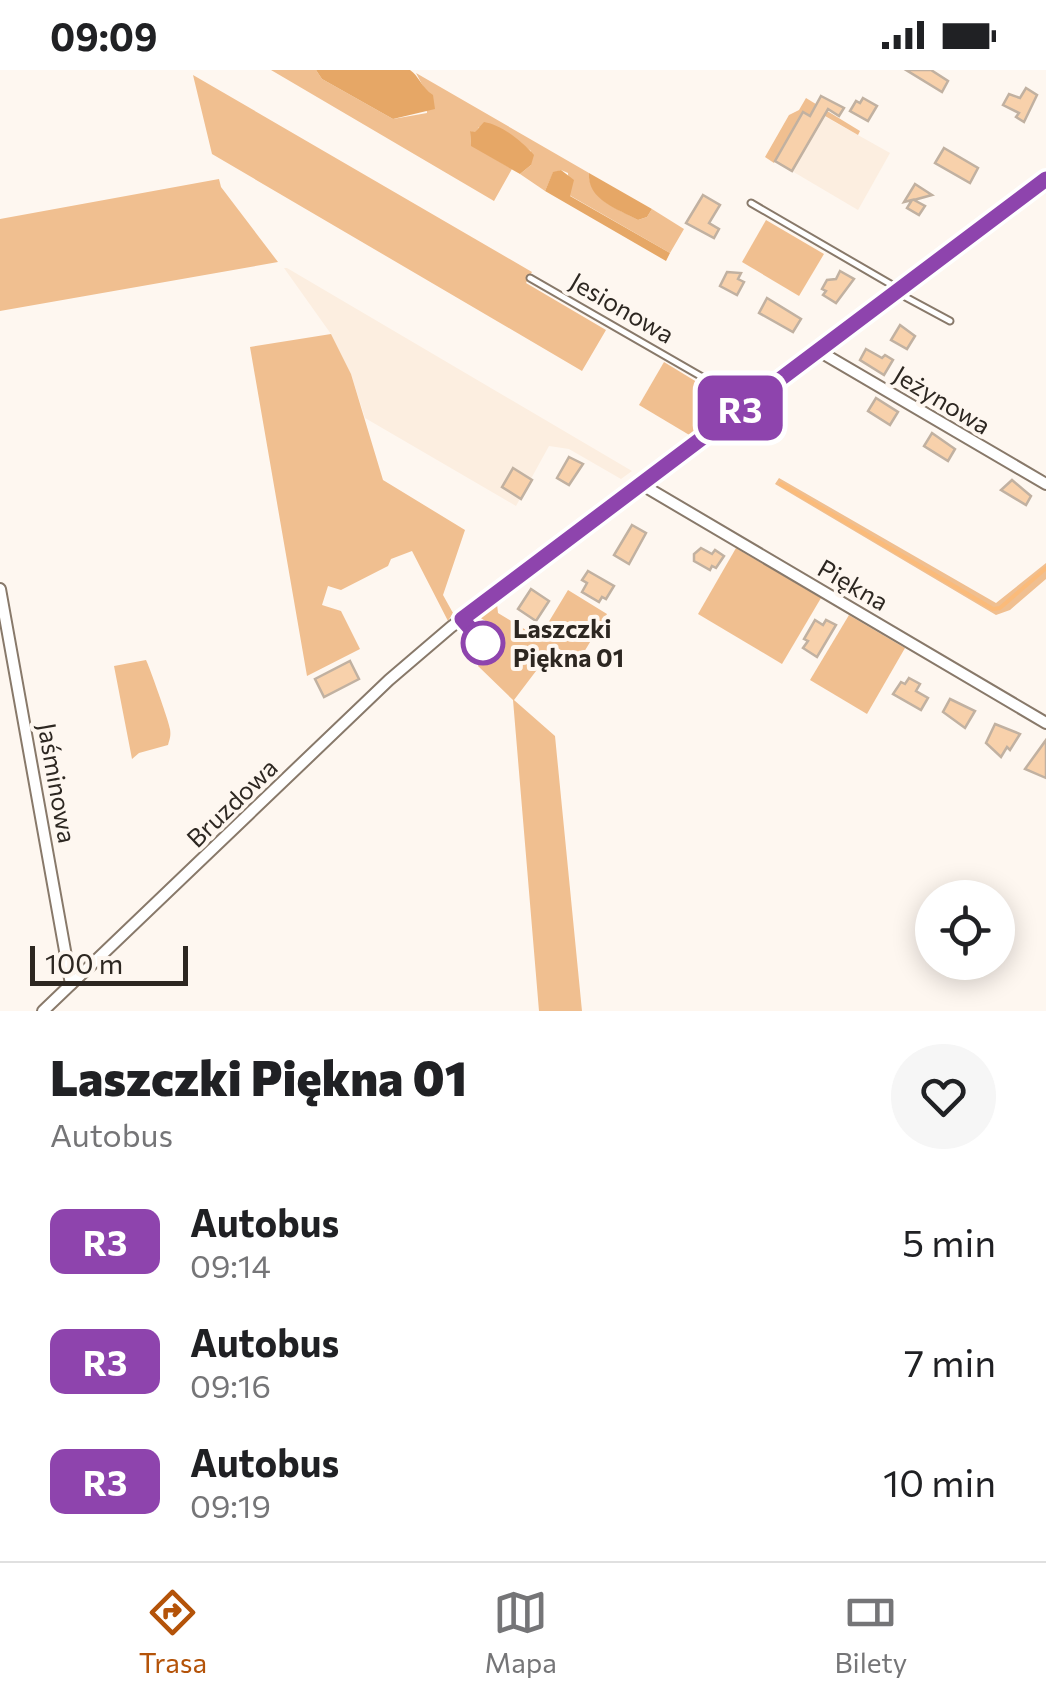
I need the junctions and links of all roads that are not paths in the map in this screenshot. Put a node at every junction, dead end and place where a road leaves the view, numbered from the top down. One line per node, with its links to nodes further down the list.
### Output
1 (1046, 179): 4 (street, Bruzdowa)
2 (751, 203): 4 (lane)
3 (530, 278): 7 (lane, Jesionowa)
4 (897, 290): 5 (lane); 6 (street, Bruzdowa)
5 (950, 321)
6 (817, 350): 7 (street, Bruzdowa); 9 (street, Jeżynowa)
7 (744, 405): 8 (street, Bruzdowa)
8 (639, 483): 11 (street, Bruzdowa); 13 (street, Piękna)
9 (1046, 484)
10 (0, 589): 14 (street, Jaśminowa)
11 (462, 619): 12 (lane); 14 (street, Bruzdowa)
12 (483, 643)
13 (1046, 723)
14 (72, 984): 15 (street, Bruzdowa)
15 (43, 1011)

